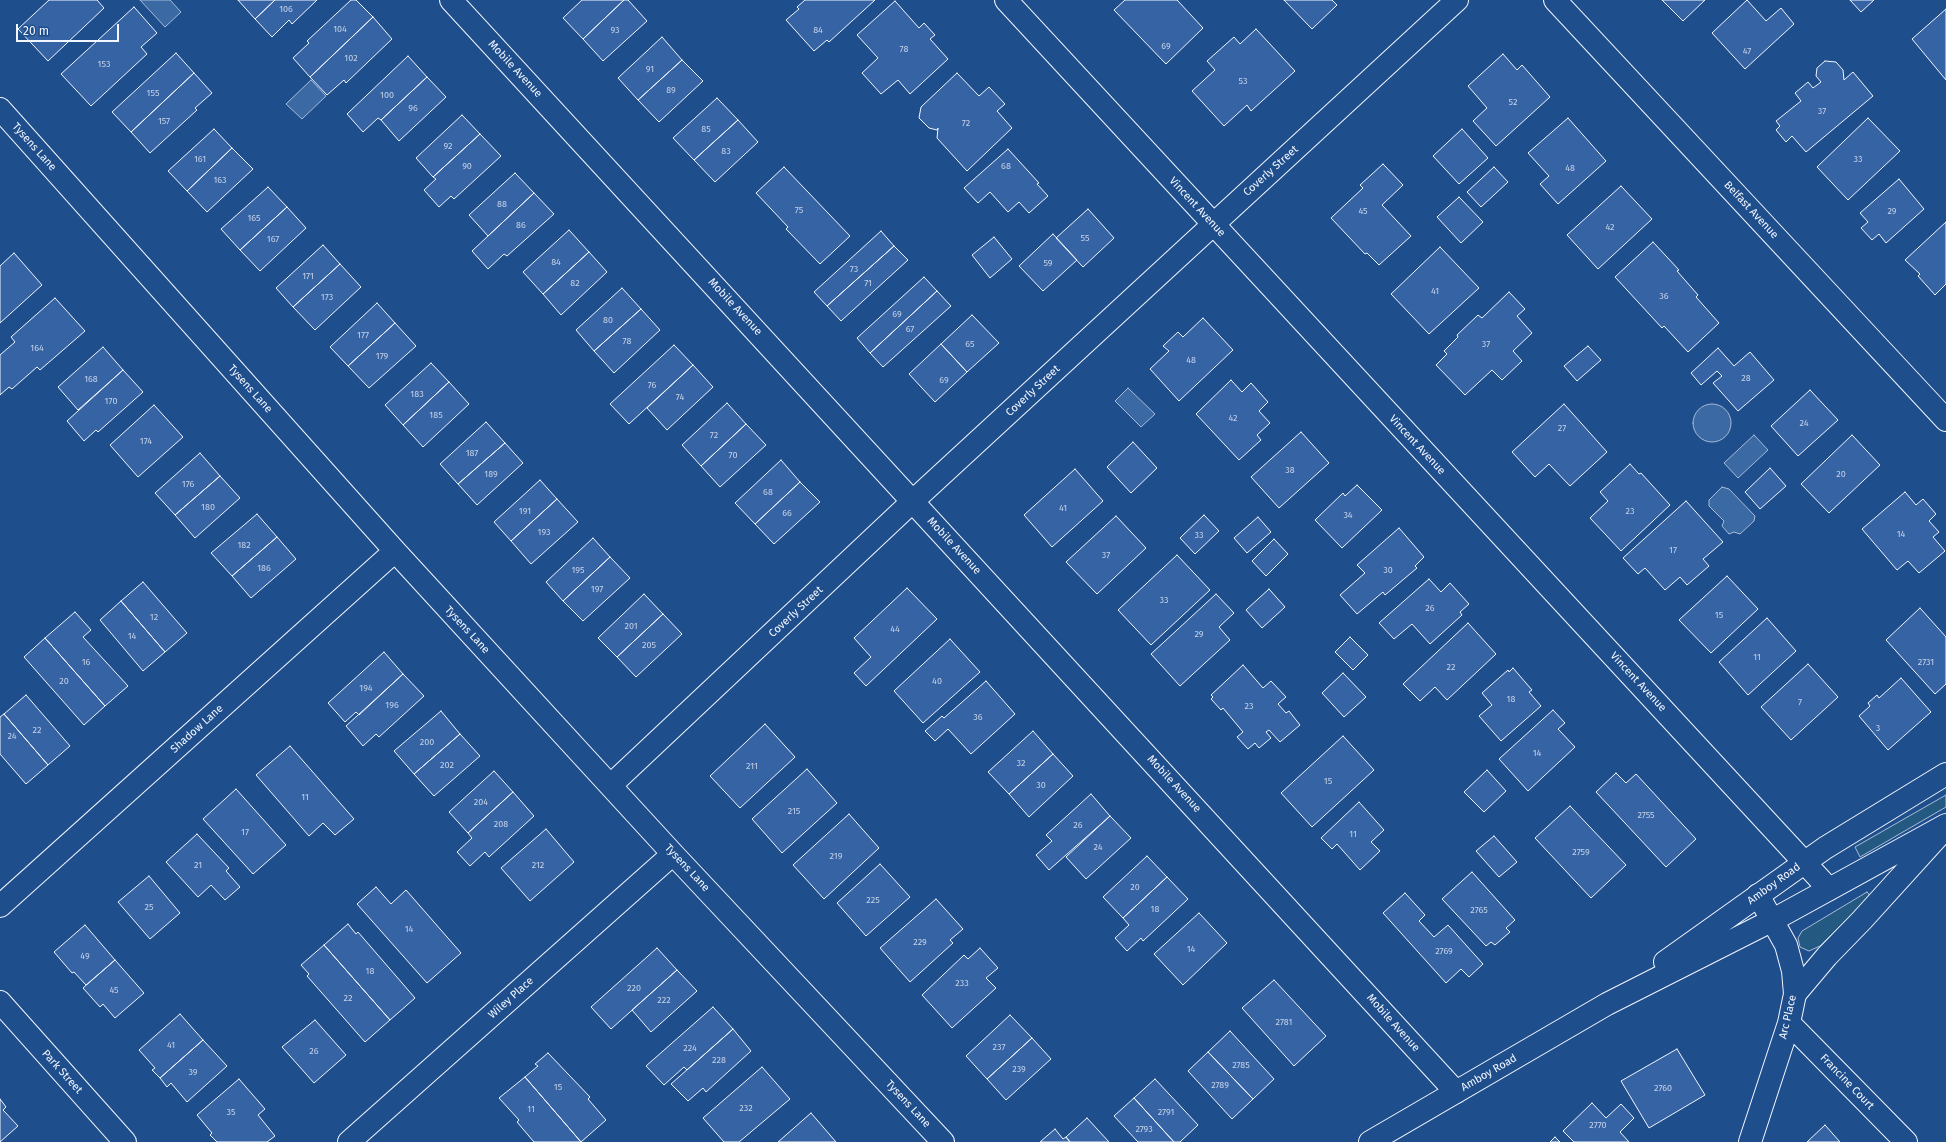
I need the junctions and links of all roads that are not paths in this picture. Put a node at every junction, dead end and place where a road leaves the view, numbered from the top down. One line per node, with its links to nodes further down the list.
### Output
1 (451, 0): 8 (street, Mobile Avenue)
2 (1006, 0): 6 (street, Vincent Avenue)
3 (1457, 0): 6 (street, Coverly Street)
4 (1555, 0): 7 (street, Belfast Avenue)
5 (0, 109): 9 (street, Tysens Lane)
6 (1212, 224): 8 (street, Coverly Street); 14 (street, Vincent Avenue)
7 (1946, 420)
8 (913, 501): 11 (street, Coverly Street); 23 (street, Mobile Avenue)
9 (395, 551): 11 (street, Tysens Lane); 17 (street, Shadow Lane)
10 (1946, 774): 14 (street, Amboy Road)
11 (611, 785): 13 (street, Tysens Lane)
12 (1946, 826): 15 (street, Amboy Road); 19 (street)
13 (673, 854): 25 (street, Wiley Place); 26 (street, Tysens Lane)
14 (1805, 862): 15 (street, Vincent Avenue); 16 (street, Amboy Road)
15 (1829, 889): 18 (street, Amboy Road)
16 (1758, 895): 18 (street, Arc Place); 21 (street, Amboy Road)
17 (0, 906)
18 (1773, 920): 19 (street, Arc Place); 21 (street, Amboy Road)
19 (1795, 994): 22 (street, Arc Place)
20 (0, 1002): 24 (street, Park Street)
21 (1607, 1004): 23 (street, Amboy Road)
22 (1789, 1023): 28 (street, Arc Place); 29 (street, Francine Court)
23 (1456, 1092): 27 (street, Amboy Road)
24 (125, 1142)
25 (349, 1142)
26 (944, 1142)
27 (1370, 1142)
28 (1750, 1142)
29 (1906, 1142)

